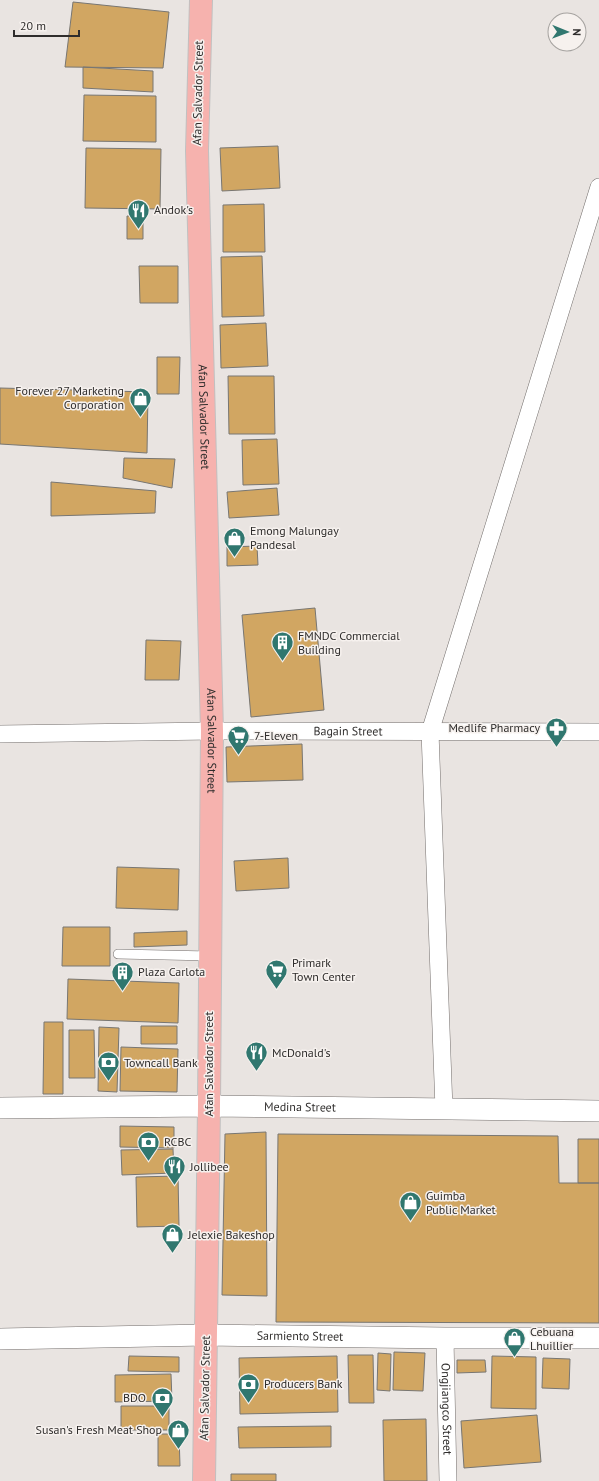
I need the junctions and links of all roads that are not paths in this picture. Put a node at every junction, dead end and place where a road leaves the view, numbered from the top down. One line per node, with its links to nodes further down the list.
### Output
1 (201, 0): 3 (main road, Afan Salvador Street)
2 (599, 187): 4 (street)
3 (212, 731): 4 (street, Bagain Street); 6 (street, Bagain Street); 8 (main road, Afan Salvador Street)
4 (430, 732): 5 (street, Bagain Street); 11 (street)
5 (599, 732)
6 (0, 734)
7 (118, 954): 8 (lane)
8 (210, 956): 9 (main road, Afan Salvador Street)
9 (209, 1106): 10 (street, Medina Street); 11 (street, Medina Street); 13 (main road, Afan Salvador Street)
10 (0, 1108)
11 (444, 1109): 12 (street, Medina Street)
12 (599, 1111)
13 (206, 1335): 14 (street, Sarmiento Street); 16 (street, Sarmiento Street); 17 (main road, Afan Salvador Street)
14 (445, 1338): 15 (street, Sarmiento Street); 18 (street, Ongjiangco Street)
15 (599, 1338)
16 (0, 1339)
17 (204, 1481)
18 (448, 1481)

